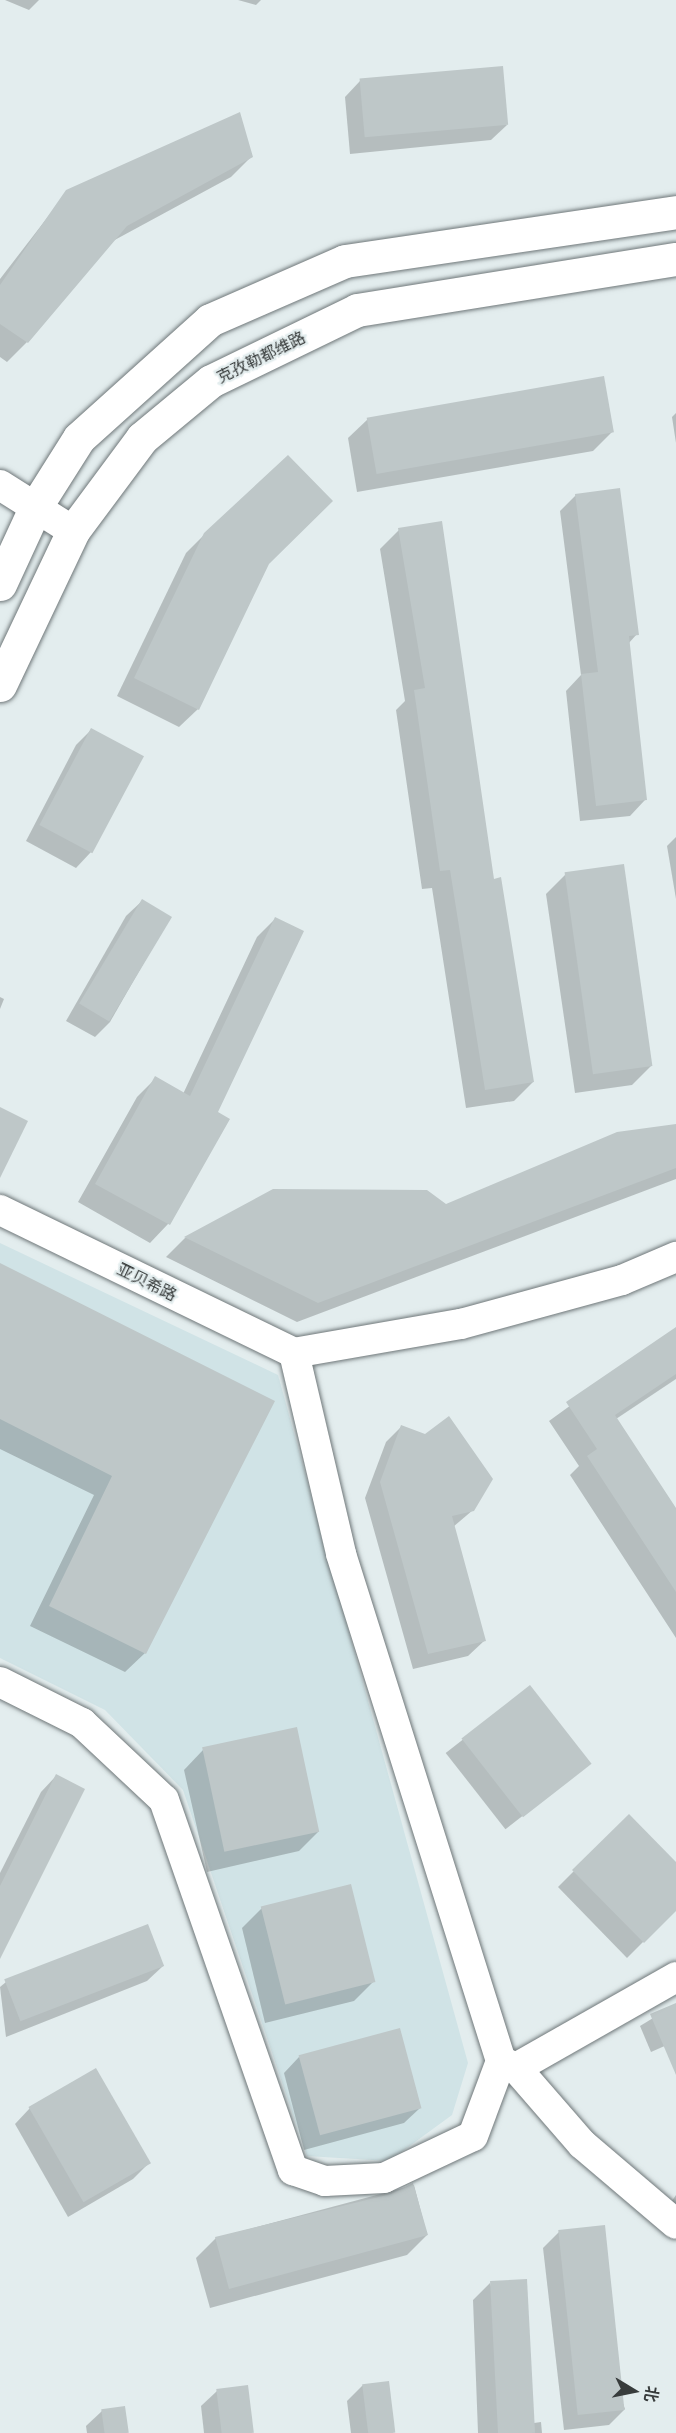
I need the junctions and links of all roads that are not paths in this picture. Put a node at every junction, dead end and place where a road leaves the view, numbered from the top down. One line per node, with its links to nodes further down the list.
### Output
1 (676, 212): 4 (main road)
2 (676, 259): 5 (main road, 克孜勒都维路)
3 (0, 485): 4 (street)
4 (36, 506): 5 (street); 6 (main road)
5 (73, 531): 7 (main road, 克孜勒都维路)
6 (0, 584)
7 (0, 685)
8 (0, 1210): 10 (street, 亚贝希路)
9 (676, 1257): 10 (street)
10 (294, 1353): 13 (street)
11 (0, 1682): 13 (street)
12 (676, 1977): 13 (street)
13 (509, 2065): 14 (street)
14 (676, 2224)

